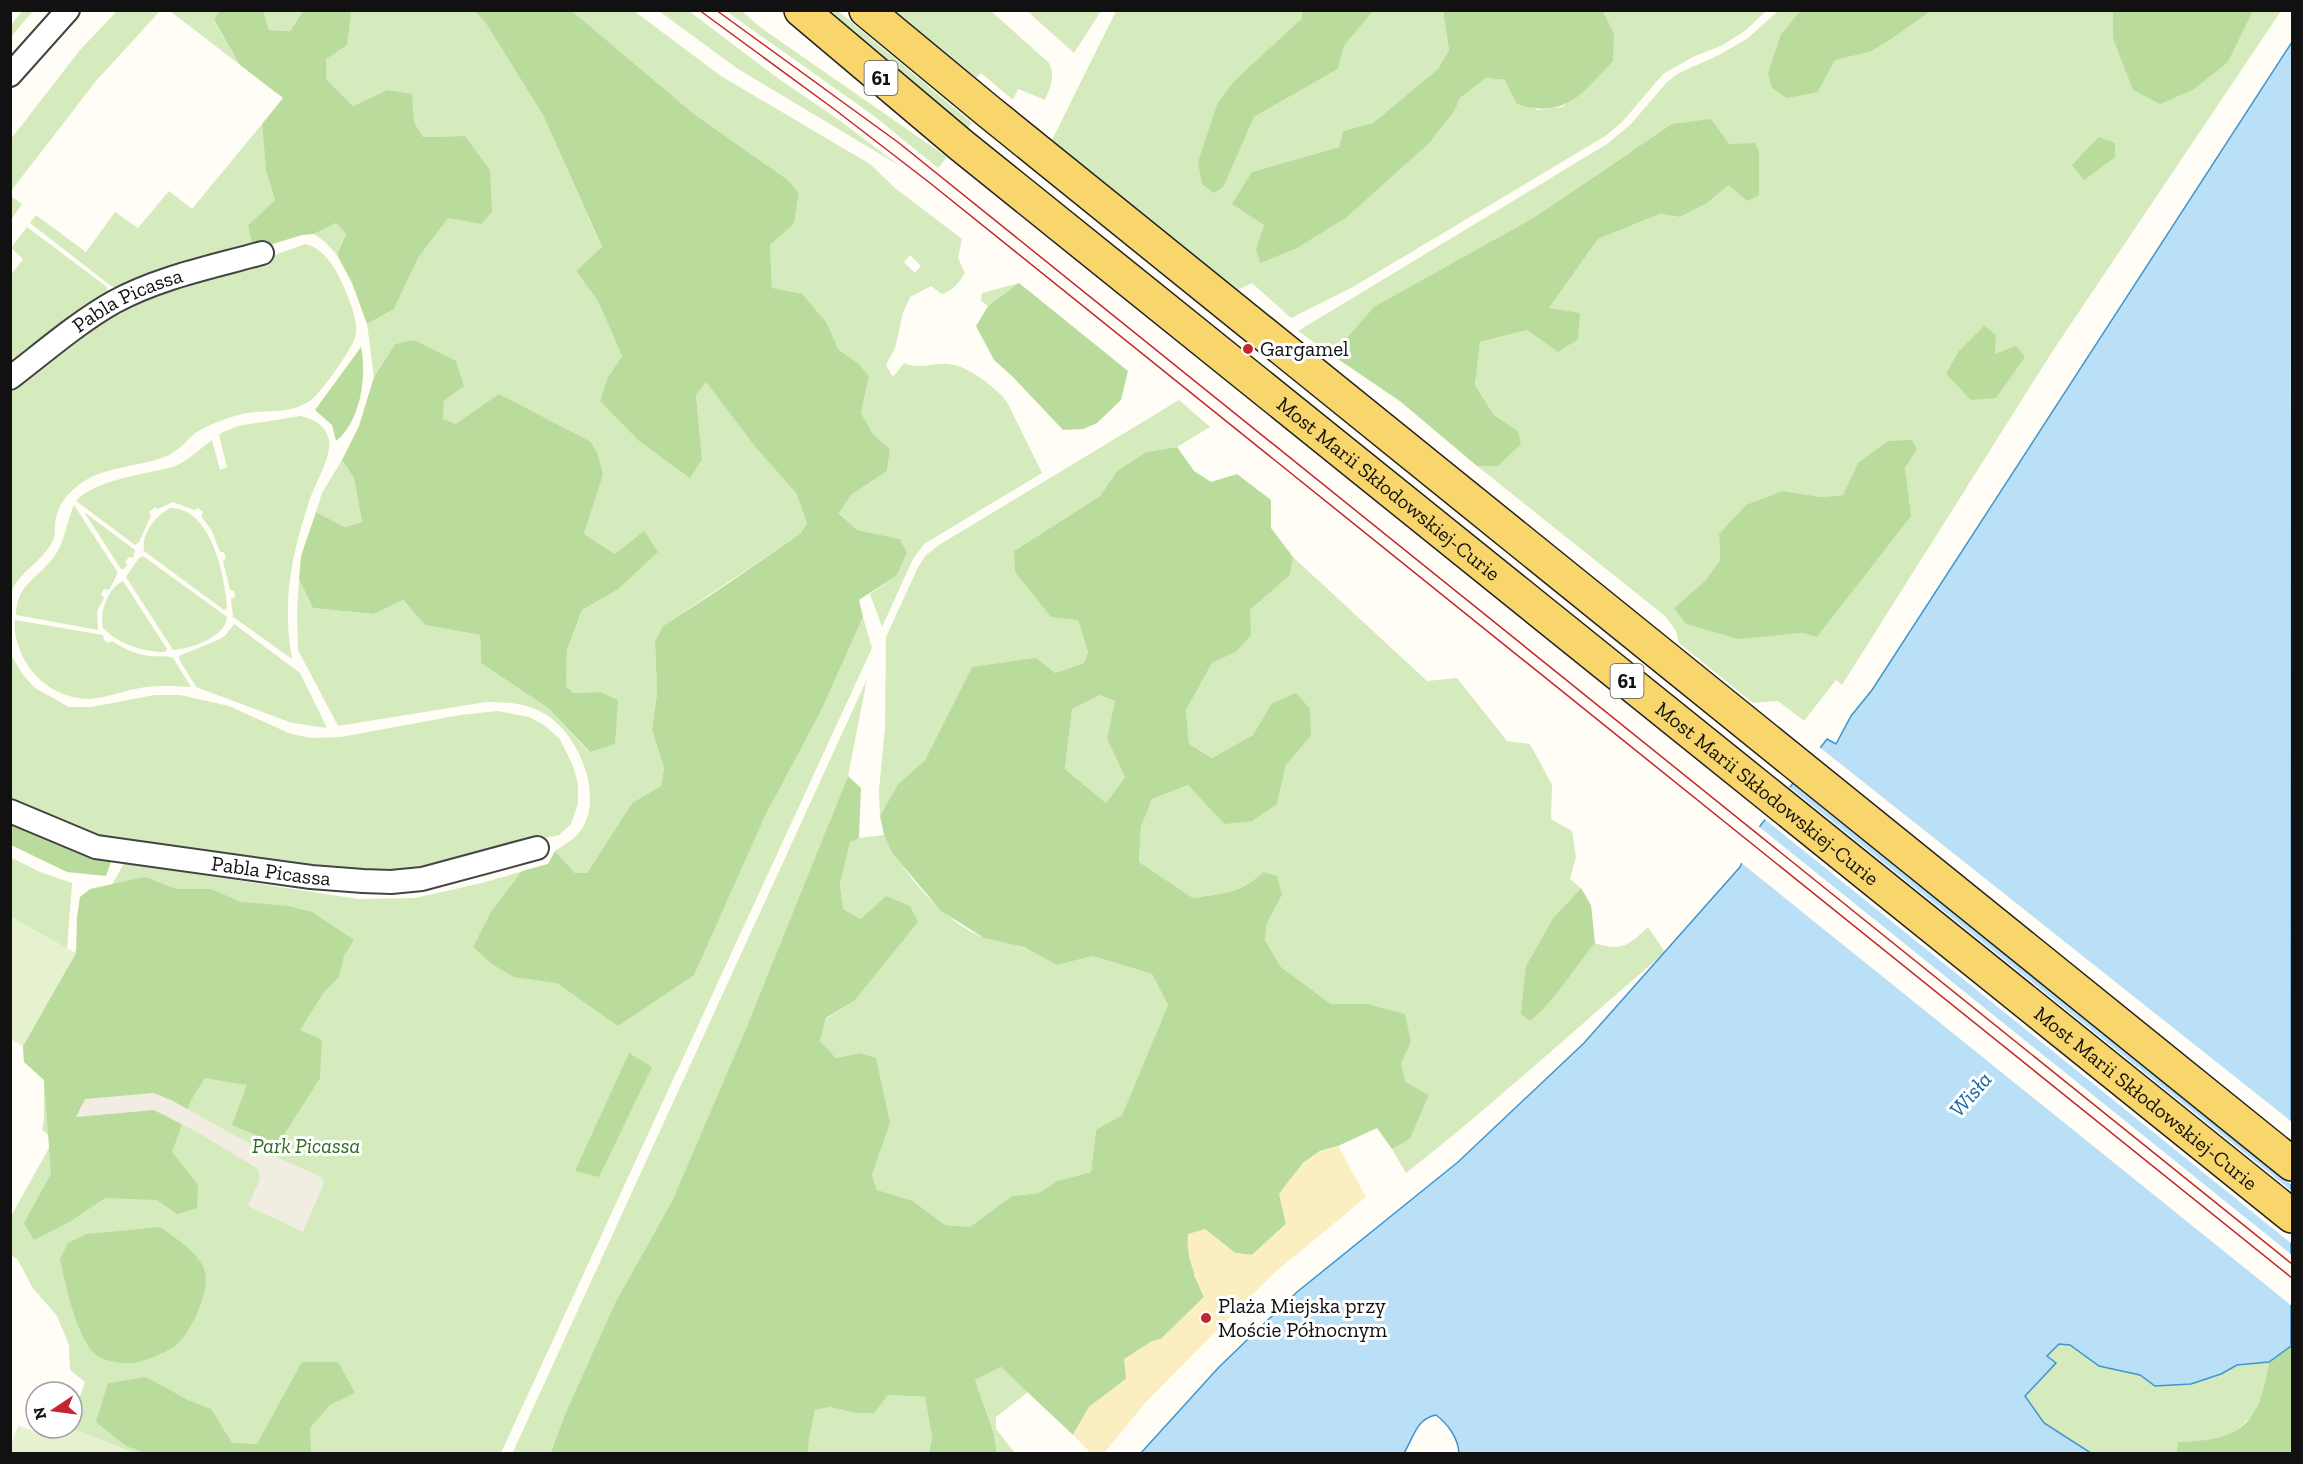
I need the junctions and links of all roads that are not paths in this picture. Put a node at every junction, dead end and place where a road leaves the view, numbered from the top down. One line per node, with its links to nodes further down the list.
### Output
1 (68, 10): 4 (street)
2 (801, 10): 10 (main road, Most Marii Skłodowskiej-Curie / 61)
3 (866, 10): 9 (main road, Most Marii Skłodowskiej-Curie / 61)
4 (10, 75)
5 (262, 253): 6 (street, Pabla Picassa)
6 (10, 378)
7 (10, 811): 8 (street, Pabla Picassa)
8 (537, 848)
9 (2292, 1164)
10 (2292, 1216)

